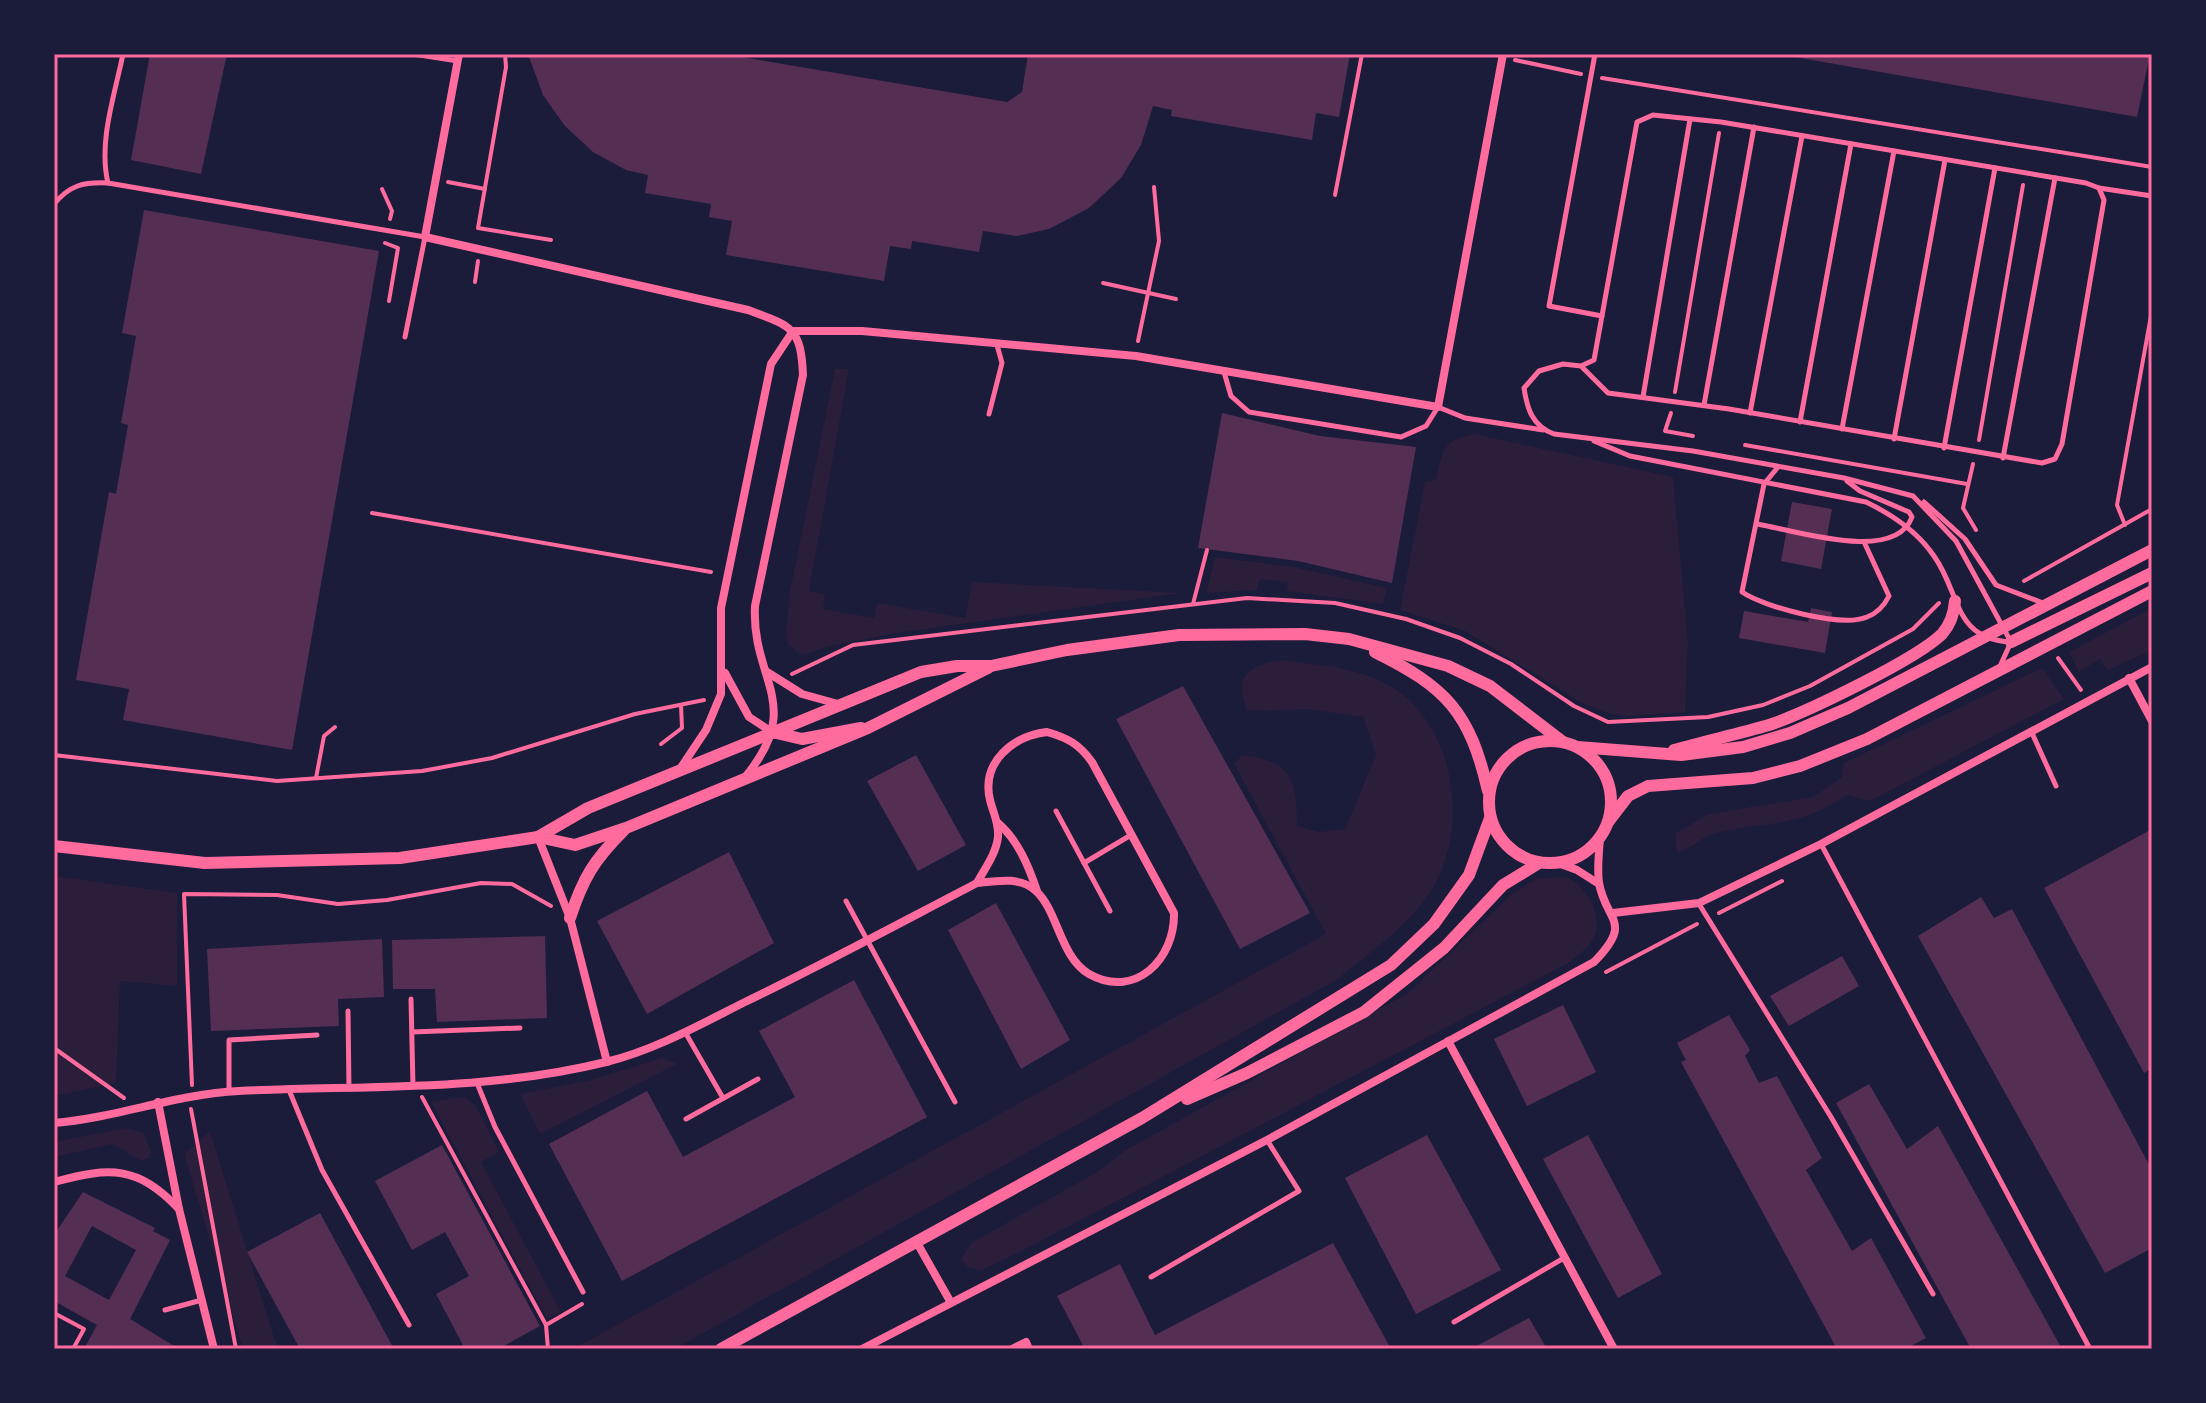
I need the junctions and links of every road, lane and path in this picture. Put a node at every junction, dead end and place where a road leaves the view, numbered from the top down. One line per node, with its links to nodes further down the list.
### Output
1 (123, 54): 21 (lane)
2 (413, 54): 7 (lane)
3 (505, 54): 24 (path)
4 (1362, 54): 25 (path)
5 (1595, 54): 8 (lane)
6 (1503, 56): 8 (path); 43 (street)
7 (458, 58): 20 (street)
8 (1590, 76): 13 (path); 34 (lane)
9 (1690, 119): 10 (lane); 34 (lane); 41 (lane)
10 (1754, 127): 11 (lane); 42 (lane)
11 (1802, 136): 12 (lane); 44 (lane)
12 (1851, 144): 14 (lane); 46 (lane)
13 (2030, 147): 16 (path); 18 (path)
14 (1894, 151): 15 (lane); 47 (lane)
15 (1945, 160): 17 (lane); 50 (lane)
16 (2152, 167)
17 (1995, 168): 18 (lane); 51 (lane)
18 (2025, 173): 19 (lane); 52 (path)
19 (2055, 178): 23 (lane); 53 (lane)
20 (436, 180): 24 (path); 28 (street)
21 (108, 183): 27 (lane); 28 (lane)
22 (1154, 187): 31 (path)
23 (2099, 188): 26 (lane); 53 (lane)
24 (485, 189): 29 (path)
25 (1335, 195)
26 (2152, 196)
27 (54, 204)
28 (425, 237): 35 (street); 36 (lane)
29 (551, 240)
30 (1103, 283): 31 (path)
31 (1149, 294): 32 (path); 37 (path)
32 (1176, 299)
33 (2152, 310): 61 (path)
34 (1602, 316): 39 (lane)
35 (793, 331): 38 (street); 81 (street); 82 (street)
36 (405, 337)
37 (1138, 341)
38 (997, 345): 40 (street); 45 (lane)
39 (1581, 366): 41 (lane); 48 (lane)
40 (1224, 371): 43 (street); 43 (lane)
41 (1643, 397): 42 (lane)
42 (1704, 405): 44 (lane)
43 (1438, 407): 48 (lane)
44 (1750, 413): 46 (lane)
45 (989, 414)
46 (1800, 422): 47 (lane)
47 (1842, 429): 50 (lane)
48 (1545, 431): 49 (lane)
49 (1589, 439): 54 (lane); 56 (lane)
50 (1894, 439): 51 (lane)
51 (1944, 448): 52 (lane)
52 (1976, 454): 53 (lane); 63 (path)
53 (2003, 458)
54 (1778, 467): 55 (lane); 56 (lane)
55 (1844, 478): 57 (lane); 62 (lane)
56 (1764, 484): 60 (lane); 62 (lane)
57 (1913, 496): 69 (lane); 74 (lane)
58 (2152, 509): 61 (path)
59 (372, 513): 67 (path)
60 (1757, 524): 64 (lane); 64 (lane)
61 (2125, 525): 69 (path)
62 (1908, 527): 64 (lane); 71 (lane)
63 (1980, 540)
64 (1865, 544)
65 (1207, 550): 72 (path)
66 (2152, 550): 73 (street)
67 (711, 572)
68 (2152, 573): 77 (street)
69 (2007, 591): 73 (lane)
70 (2152, 591): 78 (street)
71 (1954, 598): 72 (path); 75 (lane); 99 (street)
72 (1193, 604): 85 (path)
73 (2047, 604): 74 (street)
74 (2003, 627): 75 (street); 77 (lane)
75 (1983, 638): 77 (lane); 99 (street)
76 (1349, 639): 79 (street); 95 (street); 104 (street)
77 (2011, 642): 83 (lane)
78 (2050, 646): 83 (street); 87 (path)
79 (991, 666): 88 (street); 92 (street)
80 (2152, 667): 84 (street)
81 (723, 669): 86 (street); 93 (street)
82 (766, 671): 85 (street); 93 (street)
83 (1994, 674): 107 (street)
84 (2129, 678): 87 (street); 90 (street)
85 (778, 681): 88 (street)
86 (721, 694): 89 (path); 100 (street)
87 (2089, 702): 94 (street)
88 (838, 704): 93 (street)
89 (681, 705): 96 (path); 101 (path)
90 (2152, 721)
91 (335, 727): 101 (path)
92 (868, 728): 93 (street); 102 (street)
93 (772, 732): 100 (street); 102 (street)
94 (2032, 733): 103 (lane); 113 (street)
95 (1563, 742): 97 (street); 104 (street)
96 (661, 744)
97 (1578, 747): 99 (street); 107 (street)
98 (54, 755): 101 (path)
99 (1660, 755)
100 (679, 770): 111 (street)
101 (316, 778)
102 (740, 783): 109 (street)
103 (2056, 786)
104 (1489, 794): 106 (street)
105 (1056, 811): 115 (lane)
106 (1490, 818): 116 (street); 147 (street)
107 (1608, 822): 112 (street)
108 (998, 823): 110 (street); 118 (street); 120 (street)
109 (626, 828): 111 (street); 125 (street)
110 (1132, 835): 115 (lane); 120 (street)
111 (538, 837): 114 (street); 125 (street)
112 (1600, 838): 117 (street); 119 (street)
113 (1821, 844): 122 (street); 174 (lane)
114 (57, 845)
115 (1084, 863): 123 (lane)
116 (1539, 863): 117 (street); 147 (street)
117 (1558, 863): 119 (street)
118 (977, 883): 120 (street); 126 (street)
119 (1599, 884): 124 (street)
120 (1037, 891)
121 (846, 901): 126 (lane)
122 (1699, 903): 124 (street); 157 (lane)
123 (1110, 911)
124 (1613, 913): 133 (street)
125 (570, 918): 135 (street); 143 (path)
126 (871, 941): 131 (street); 145 (lane)
127 (411, 999): 130 (lane)
128 (348, 1011): 139 (lane)
129 (520, 1028): 130 (lane)
130 (412, 1032): 138 (lane)
131 (685, 1032): 135 (street); 142 (lane)
132 (317, 1035): 141 (lane)
133 (1448, 1041): 150 (street); 154 (street)
134 (54, 1048): 146 (path)
135 (607, 1062): 137 (street)
136 (758, 1079): 142 (lane)
137 (477, 1083): 138 (street); 156 (lane)
138 (415, 1088): 139 (street); 164 (path)
139 (349, 1089): 140 (street)
140 (289, 1090): 141 (street); 163 (lane)
141 (229, 1092): 143 (street)
142 (723, 1098): 148 (lane)
143 (190, 1099): 144 (street); 167 (path)
144 (158, 1102): 146 (street); 152 (street)
145 (955, 1102)
146 (140, 1107): 149 (street)
147 (1142, 1118): 153 (street)
148 (686, 1119)
149 (54, 1123)
150 (1267, 1140): 155 (lane); 159 (street)
151 (54, 1182): 152 (street)
152 (179, 1209): 158 (street)
153 (916, 1241): 159 (street); 169 (street)
154 (1565, 1258): 162 (lane); 173 (street)
155 (1151, 1277)
156 (583, 1292): 164 (path)
157 (1933, 1294)
158 (202, 1300): 160 (lane); 166 (street)
159 (950, 1301): 170 (street)
160 (165, 1310)
161 (54, 1313): 165 (path)
162 (1454, 1322)
163 (409, 1325)
164 (546, 1325): 168 (path)
165 (73, 1349)
166 (214, 1349)
167 (236, 1349)
168 (548, 1349)
169 (721, 1349)
170 (862, 1349)
171 (1012, 1349): 172 (street)
172 (1029, 1349)
173 (1614, 1349)
174 (2090, 1349)

